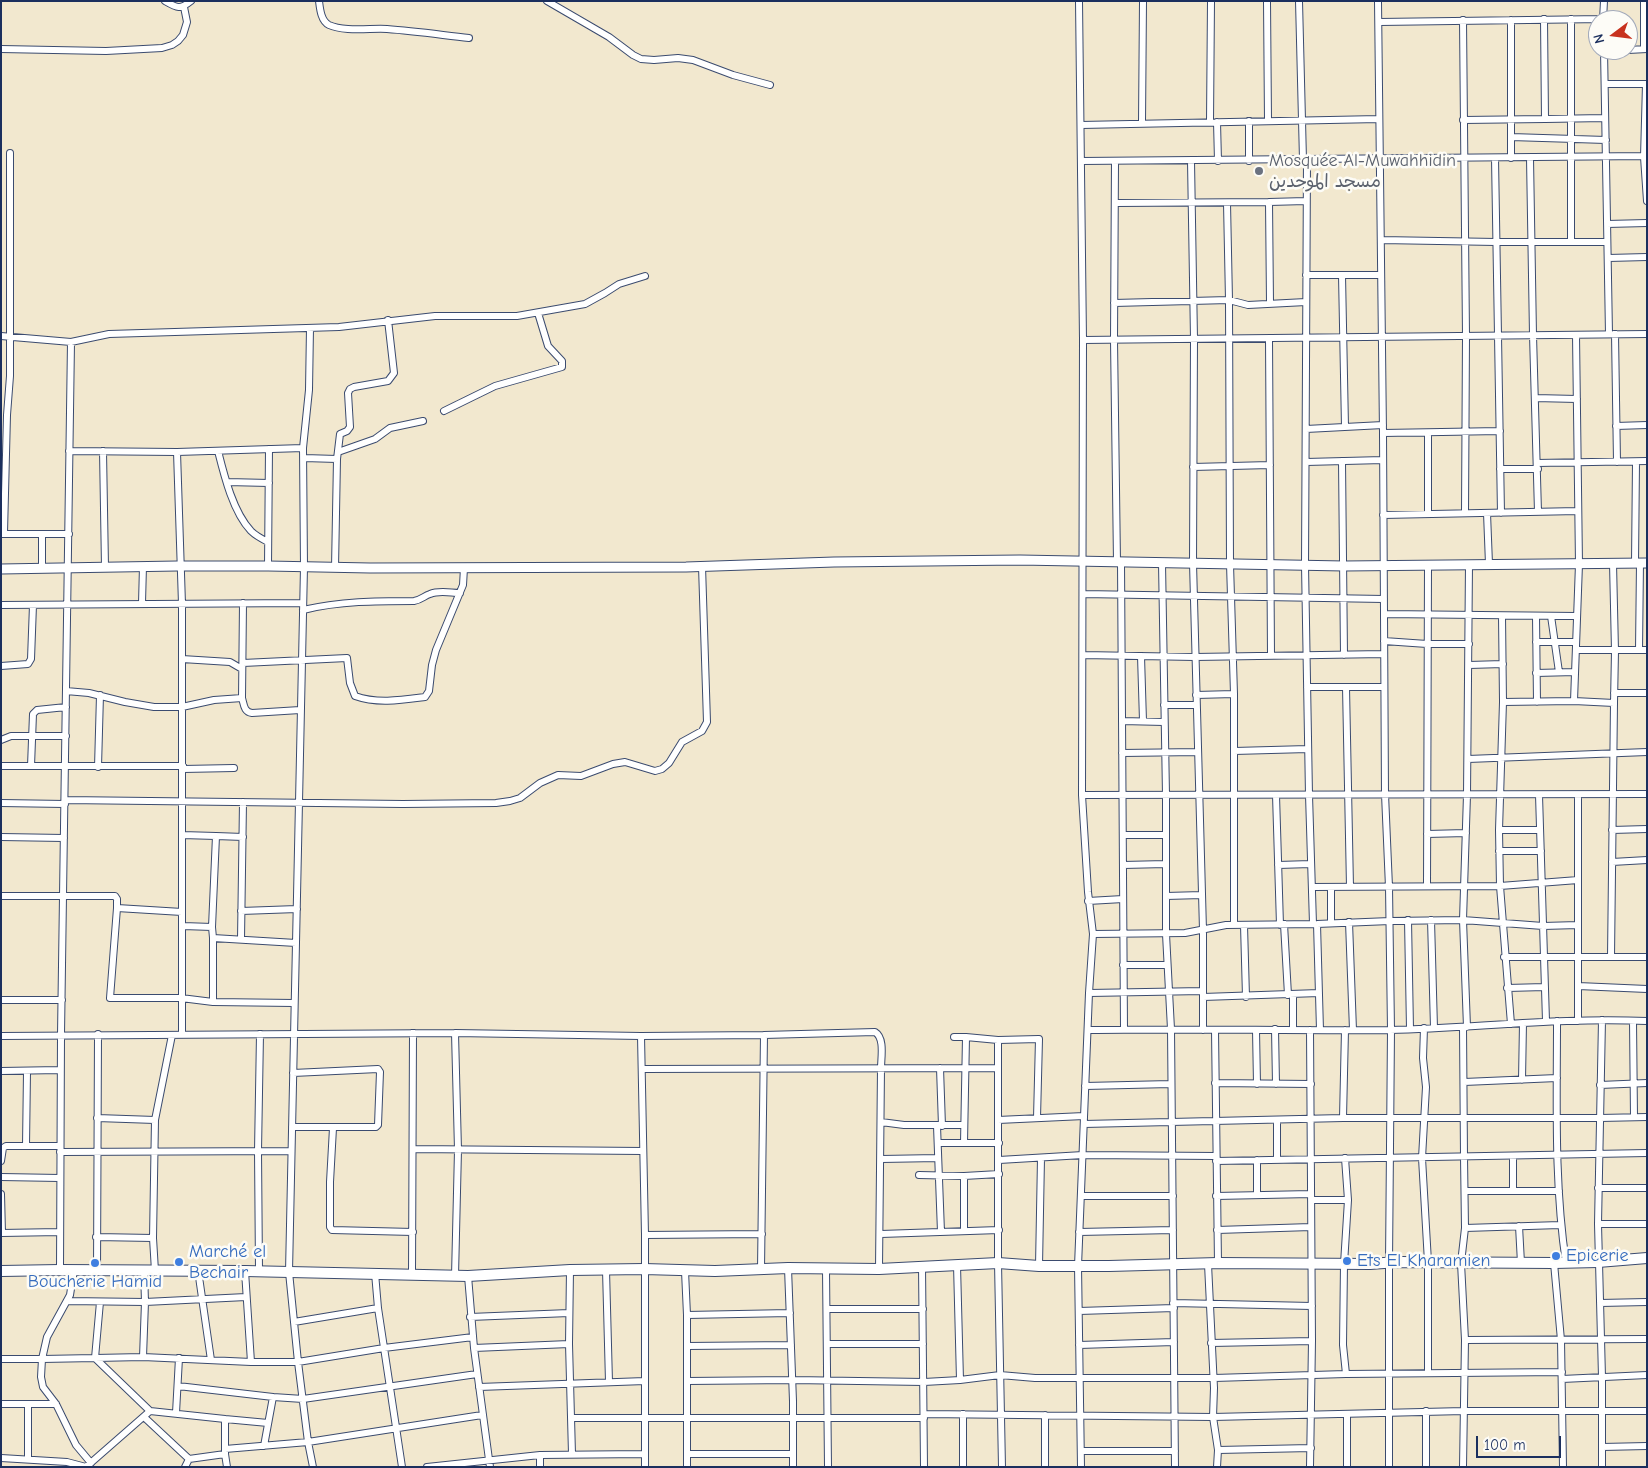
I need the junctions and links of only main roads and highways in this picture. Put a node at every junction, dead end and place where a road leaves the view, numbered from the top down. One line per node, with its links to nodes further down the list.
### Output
1 (1647, 1258): 2 (main road)
2 (1, 1271)

